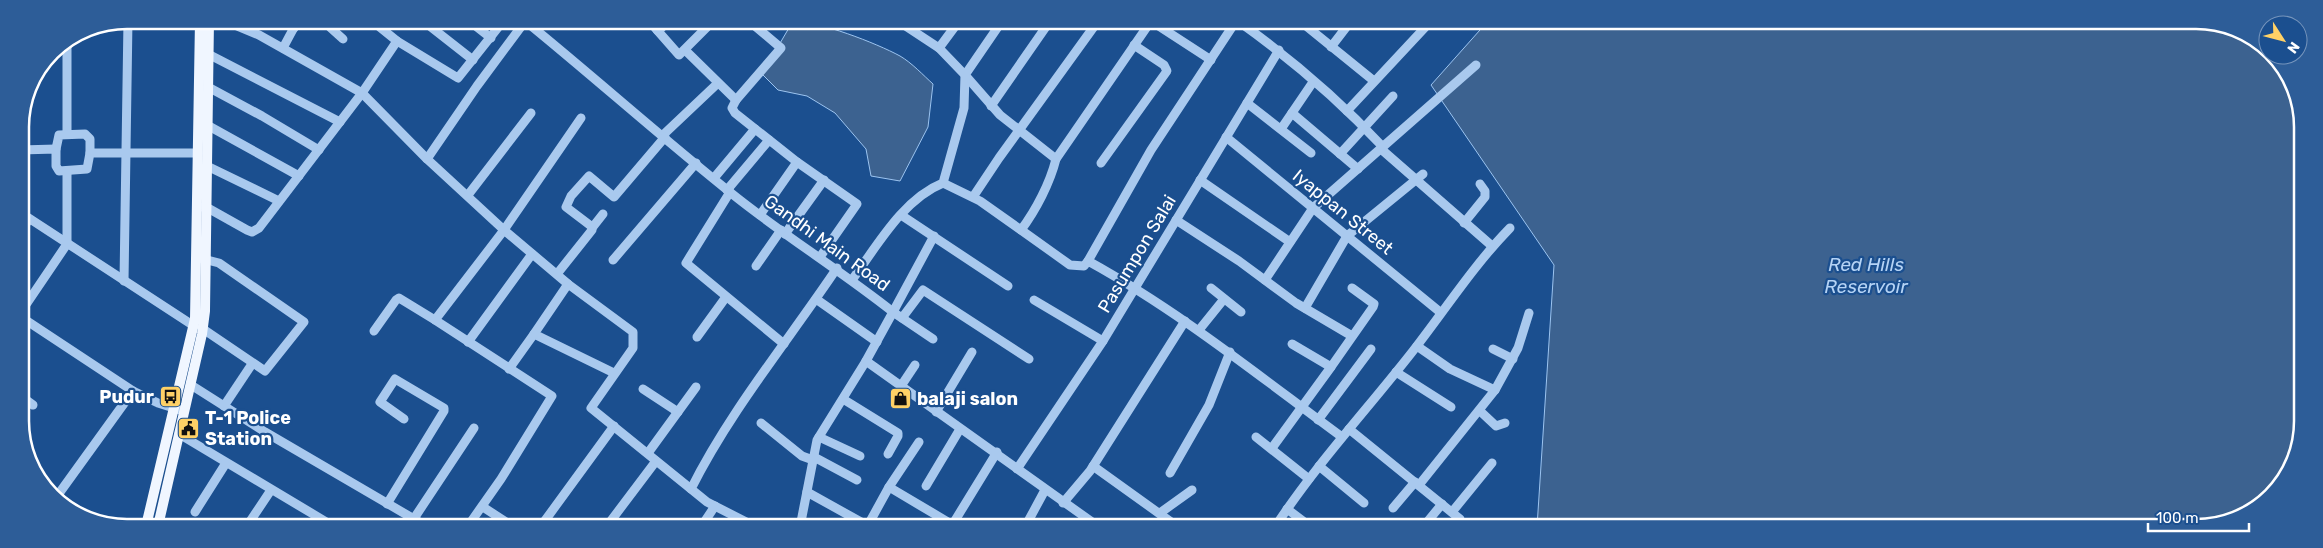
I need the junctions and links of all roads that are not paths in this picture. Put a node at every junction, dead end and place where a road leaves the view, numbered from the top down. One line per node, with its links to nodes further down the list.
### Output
1 (128, 29): 72 (street)
2 (200, 29): 73 (main road)
3 (208, 29): 39 (main road)
4 (242, 29): 34 (street)
5 (293, 29): 34 (street)
6 (332, 29): 30 (street)
7 (382, 29): 31 (street)
8 (433, 29): 40 (street)
9 (480, 29): 29 (street)
10 (498, 29): 29 (street)
11 (519, 29): 76 (street)
12 (535, 29): 64 (street, Gandhi Main Road)
13 (662, 29): 28 (street)
14 (705, 29): 37 (street)
15 (759, 29): 50 (street)
16 (910, 29): 35 (street)
17 (953, 29): 35 (street)
18 (997, 29): 43 (street)
19 (1044, 29): 52 (street)
20 (1092, 29): 62 (street)
21 (1145, 29): 32 (street)
22 (1163, 29): 41 (street)
23 (1232, 29): 41 (street)
24 (1249, 29): 38 (street)
25 (1310, 29): 33 (street)
26 (1345, 29): 33 (street)
27 (1424, 29): 45 (street)
28 (658, 30): 37 (street)
29 (491, 38): 40 (street)
30 (343, 39)
31 (397, 41): 40 (street); 48 (street)
32 (1134, 45): 77 (street); 80 (street)
33 (1331, 47): 45 (street)
34 (282, 48): 48 (street)
35 (939, 48): 43 (street)
36 (67, 49): 63 (street)
37 (685, 50): 46 (street)
38 (1279, 50): 44 (street); 51 (street, Pasumpon Salai)
39 (208, 54): 47 (main road); 57 (street)
40 (473, 60)
41 (1211, 60): 117 (street)
42 (1476, 66): 67 (street)
43 (965, 75): 52 (street); 89 (street)
44 (1313, 82): 53 (street); 55 (street)
45 (1374, 82): 53 (street)
46 (718, 83): 50 (street); 64 (street)
47 (208, 87): 58 (main road); 70 (street)
48 (362, 93): 57 (street); 76 (street)
49 (1392, 96): 59 (street)
50 (736, 100): 60 (street)
51 (1247, 103): 61 (street); 65 (street, Pasumpon Salai)
52 (991, 106): 62 (street)
53 (1347, 111): 59 (street)
54 (531, 113): 92 (street)
55 (1292, 113): 61 (street); 75 (street)
56 (581, 118): 105 (street)
57 (340, 122): 70 (street)
58 (207, 125): 81 (main road); 84 (street)
59 (1363, 126): 67 (street); 75 (street)
60 (755, 129): 66 (street); 86 (street)
61 (1280, 129): 74 (street)
62 (1019, 132): 77 (street); 93 (street)
63 (67, 134): 68 (street); 71 (street)
64 (664, 136): 79 (street, Gandhi Main Road); 103 (street)
65 (1226, 137): 88 (street, Pasumpon Salai); 96 (street, Iyappan Street)
66 (769, 140): 78 (street); 91 (street)
67 (1382, 148): 82 (street); 85 (street)
68 (56, 149): 69 (street); 83 (street)
69 (29, 150)
70 (319, 150): 84 (street)
71 (90, 153): 72 (street); 83 (street)
72 (127, 153): 73 (street); 123 (street)
73 (198, 153): 95 (main road)
74 (1312, 153)
75 (1340, 154): 82 (street)
76 (427, 159): 92 (street)
77 (1056, 159): 106 (street)
78 (798, 162): 87 (street); 98 (street)
79 (696, 163): 86 (street, Gandhi Main Road); 116 (street)
80 (1101, 163)
81 (207, 166): 94 (street); 95 (main road)
82 (1358, 169): 96 (street)
83 (67, 170): 111 (street)
84 (299, 176): 94 (street)
85 (1420, 177): 102 (street); 109 (street)
86 (714, 178): 91 (street, Gandhi Main Road)
87 (824, 180): 107 (street); 114 (street)
88 (1200, 180): 101 (street, Pasumpon Salai); 110 (street)
89 (943, 183): 93 (street); 99 (street)
90 (1480, 184): 102 (street)
91 (728, 191): 98 (street, Gandhi Main Road); 129 (street)
92 (468, 195): 105 (street)
93 (973, 197): 106 (street)
94 (279, 201): 95 (street)
95 (201, 207): 115 (main road)
96 (1313, 208): 109 (street, Iyappan Street); 110 (street)
97 (604, 214): 103 (street)
98 (760, 215): 107 (street, Gandhi Main Road)
99 (901, 215): 108 (street); 121 (street)
100 (29, 219): 111 (street)
101 (1176, 220): 122 (street); 126 (street, Pasumpon Salai)
102 (1464, 222): 112 (street)
103 (592, 228): 120 (street)
104 (1510, 228): 112 (street)
105 (504, 230): 113 (street); 140 (street)
106 (1021, 230): 117 (street)
107 (783, 232): 114 (street, Gandhi Main Road); 118 (street)
108 (934, 236): 125 (street); 135 (street)
109 (1346, 236): 134 (street); 137 (street, Iyappan Street)
110 (1290, 242): 122 (street)
111 (67, 244): 123 (street); 132 (street)
112 (1492, 246): 137 (street)
113 (532, 254): 120 (street); 151 (street)
114 (820, 257): 119 (street, Gandhi Main Road)
115 (201, 258): 143 (main road); 163 (street)
116 (612, 260)
117 (1088, 261): 126 (street)
118 (756, 266)
119 (837, 268): 121 (street, Gandhi Main Road); 131 (street)
120 (557, 274): 124 (street)
121 (852, 280): 135 (street, Gandhi Main Road)
122 (1265, 280): 134 (street)
123 (124, 281): 143 (street)
124 (568, 284): 146 (street); 168 (street)
125 (1008, 286)
126 (1136, 287): 141 (street); 150 (street, Pasumpon Salai)
127 (1211, 288): 130 (street)
128 (1352, 288): 148 (street)
129 (726, 297): 147 (street); 153 (street)
130 (1224, 298): 136 (street); 144 (street)
131 (816, 299): 152 (street); 153 (street)
132 (29, 300)
133 (1034, 300): 150 (street)
134 (1305, 308): 148 (street)
135 (893, 312): 139 (street); 152 (street, Gandhi Main Road)
136 (1241, 312)
137 (1440, 312): 155 (street)
138 (1529, 313): 161 (street)
139 (902, 318): 149 (street); 160 (street)
140 (435, 320): 145 (street); 151 (street)
141 (1185, 321): 144 (street); 208 (street)
142 (29, 322): 174 (street)
143 (198, 327): 163 (street); 169 (main road); 181 (main road)
144 (1199, 330): 159 (street)
145 (374, 332)
146 (534, 334): 166 (street); 168 (street)
147 (697, 336)
148 (1352, 336): 165 (street)
149 (933, 339)
150 (1103, 341): 210 (street, Pasumpon Salai)
151 (468, 342): 166 (street)
152 (877, 342): 162 (street, Gandhi Main Road)
153 (784, 344): 217 (street)
154 (1292, 344): 165 (street)
155 (1417, 346): 167 (street); 173 (street)
156 (1371, 349): 187 (street)
157 (1493, 349): 161 (street)
158 (972, 352): 185 (street)
159 (1230, 352): 179 (street); 211 (street)
160 (1029, 359)
161 (1513, 359): 173 (street)
162 (866, 361): 170 (street); 175 (street, Gandhi Main Road)
163 (252, 364): 178 (street)
164 (915, 365): 170 (street)
165 (1331, 367): 179 (street)
166 (509, 369): 228 (street)
167 (1396, 372): 180 (street); 193 (street)
168 (614, 373): 190 (street)
169 (191, 385): 178 (street); 182 (main road)
170 (901, 386): 185 (street)
171 (696, 387): 184 (street)
172 (643, 389): 184 (street)
173 (1495, 390): 183 (street)
174 (133, 391): 181 (street); 222 (street)
175 (843, 398): 195 (street, Gandhi Main Road); 202 (street)
176 (29, 402): 177 (street)
177 (33, 405)
178 (224, 406): 225 (street)
179 (1302, 408): 187 (street); 199 (street)
180 (1451, 408)
181 (174, 409): 182 (street); 234 (main road)
182 (185, 411): 194 (main road)
183 (1480, 411): 189 (street); 214 (street)
184 (678, 412): 201 (street)
185 (936, 412): 192 (street)
186 (404, 419): 225 (street)
187 (1318, 420): 197 (street)
188 (761, 423): 204 (street)
189 (1505, 423)
190 (614, 426): 201 (street); 242 (street)
191 (474, 428): 239 (street)
192 (960, 429): 200 (street); 215 (street)
193 (1349, 429): 197 (street); 214 (street)
194 (179, 434): 206 (street); 235 (main road)
195 (819, 437): 203 (street); 204 (street, Gandhi Main Road)
196 (1256, 437): 199 (street)
197 (1342, 437): 209 (street)
198 (919, 442): 216 (street)
199 (1272, 448): 213 (street)
200 (996, 452): 210 (street); 250 (street)
201 (648, 453): 205 (street)
202 (888, 454)
203 (860, 456)
204 (813, 458): 212 (street); 221 (street, Gandhi Main Road)
205 (656, 461): 217 (street); 243 (street)
206 (226, 463): 218 (street); 231 (street)
207 (1492, 463): 232 (street)
208 (1093, 466): 224 (street); 233 (street)
209 (1319, 466): 213 (street); 223 (street)
210 (1017, 470): 219 (street)
211 (1170, 473)
212 (857, 480)
213 (1309, 480): 230 (street)
214 (1417, 483): 226 (street); 229 (street)
215 (926, 486)
216 (889, 487): 248 (street); 249 (street)
217 (691, 489): 227 (street)
218 (271, 490): 236 (street); 237 (street)
219 (1045, 490): 224 (street); 251 (street)
220 (1192, 490): 233 (street)
221 (807, 492): 246 (street, Gandhi Main Road); 247 (street)
222 (59, 493)
223 (1364, 502)
224 (1064, 503): 252 (street)
225 (387, 504): 238 (street)
226 (1442, 504): 232 (street); 256 (street)
227 (715, 506): 244 (street); 245 (street)
228 (483, 507): 240 (street); 241 (street)
229 (1393, 508)
230 (1287, 509): 254 (street); 255 (street)
231 (195, 512)
232 (1452, 512): 257 (street)
233 (1160, 513): 253 (street)
234 (148, 519)
235 (160, 519)
236 (252, 519)
237 (317, 519)
238 (411, 519)
239 (414, 519)
240 (474, 519)
241 (501, 519)
242 (546, 519)
243 (612, 519)
244 (706, 519)
245 (742, 519)
246 (802, 519)
247 (855, 519)
248 (872, 519)
249 (941, 519)
250 (956, 519)
251 (1029, 519)
252 (1087, 519)
253 (1168, 519)
254 (1280, 519)
255 (1300, 519)
256 (1430, 519)
257 (1460, 519)

